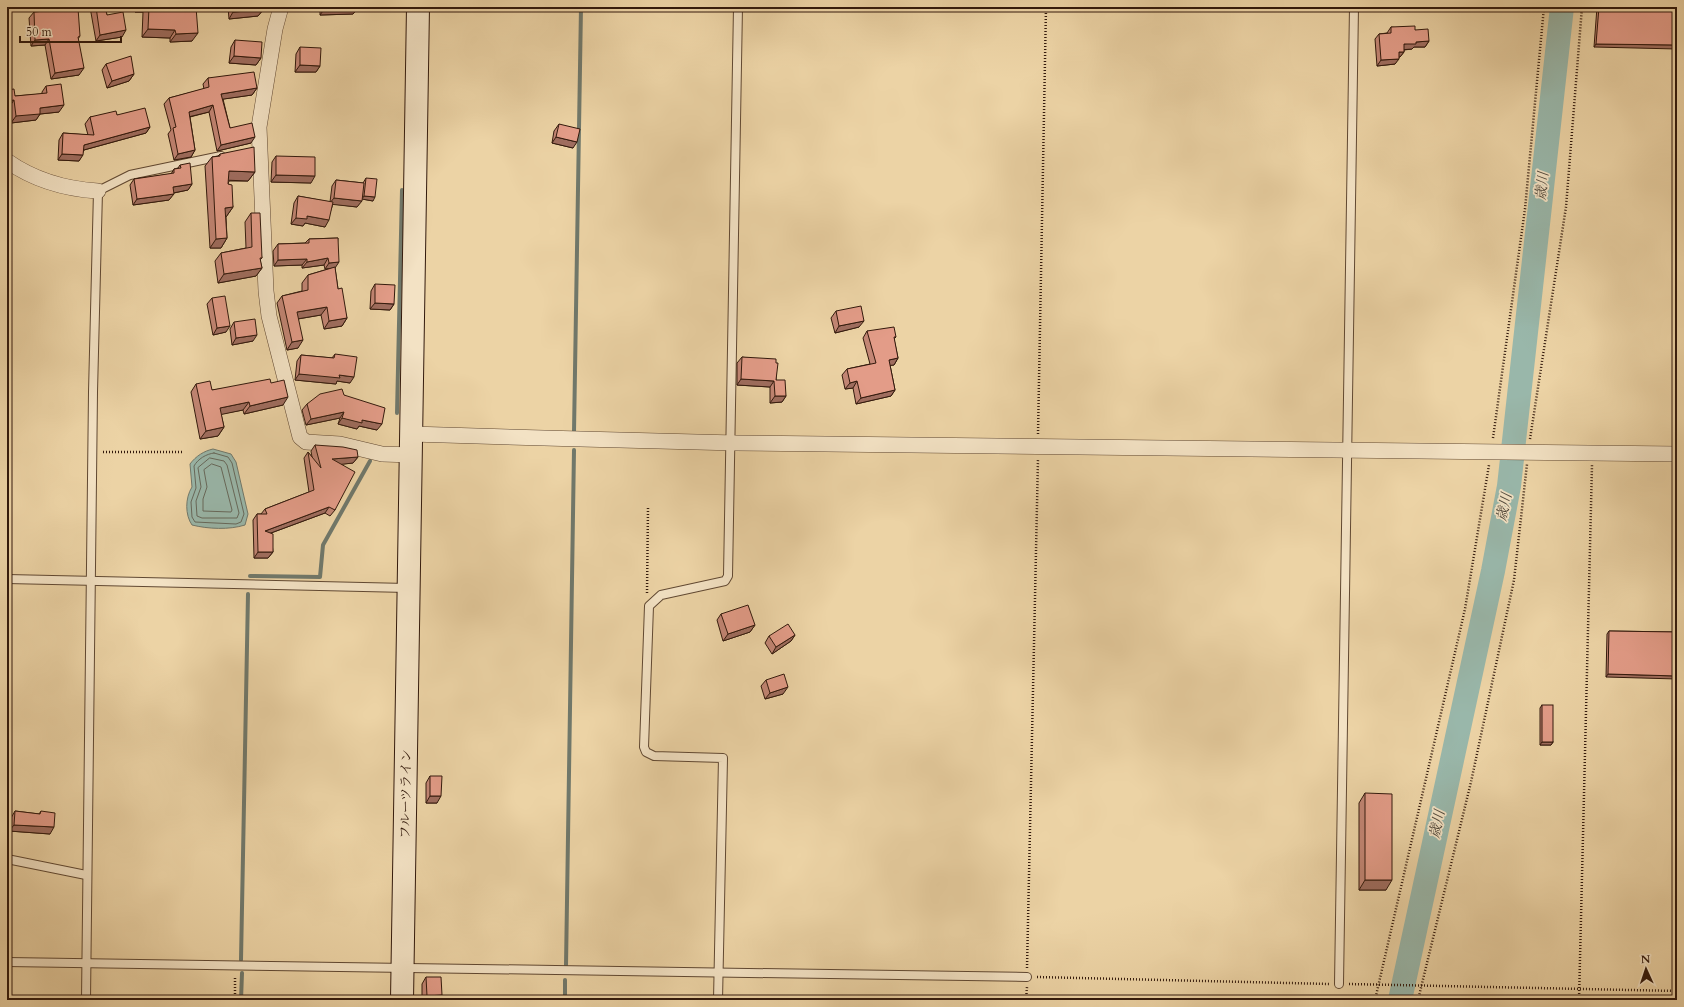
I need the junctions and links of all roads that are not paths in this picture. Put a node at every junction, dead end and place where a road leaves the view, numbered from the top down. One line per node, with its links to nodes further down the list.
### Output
1 (281, 7): 9 (street)
2 (418, 7): 9 (street, フルーツライン)
3 (738, 7): 8 (lane)
4 (1354, 7): 10 (lane)
5 (232, 154): 7 (lane)
6 (7, 161): 7 (street)
7 (98, 190): 13 (lane)
8 (732, 443): 9 (street); 10 (street); 20 (lane)
9 (412, 444): 14 (street, フルーツライン)
10 (1347, 450): 11 (street); 22 (lane)
11 (1677, 454)
12 (7, 579): 13 (lane)
13 (90, 581): 14 (lane); 16 (lane)
14 (410, 588): 19 (street, フルーツライン)
15 (7, 859): 16 (lane)
16 (86, 875): 18 (lane)
17 (7, 962): 18 (lane)
18 (86, 963): 19 (lane); 23 (lane)
19 (402, 968): 20 (lane); 24 (street, フルーツライン)
20 (718, 972): 21 (lane); 25 (lane)
21 (1027, 977)
22 (1339, 984)
23 (86, 1000)
24 (402, 1000)
25 (718, 1000)

